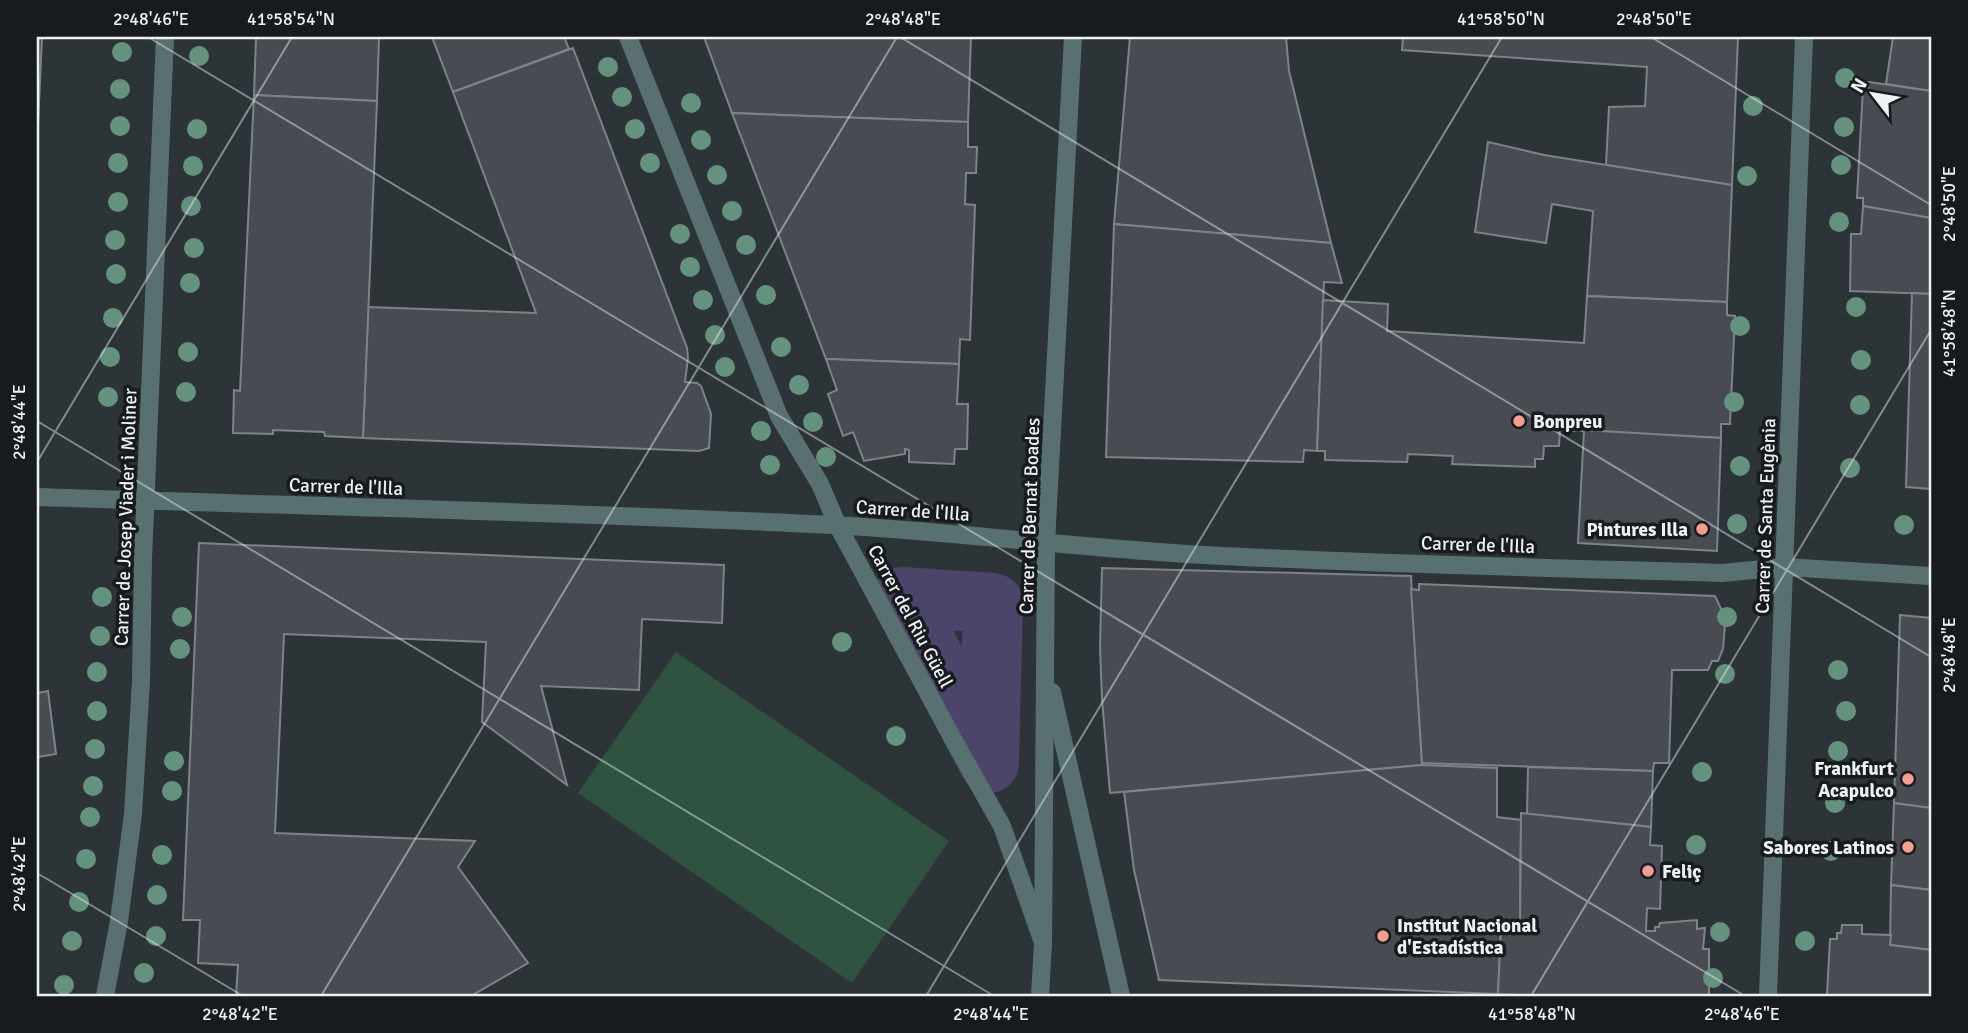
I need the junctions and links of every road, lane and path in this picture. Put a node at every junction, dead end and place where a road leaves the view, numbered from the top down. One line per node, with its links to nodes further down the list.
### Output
1 (165, 37): 6 (street, Carrer de Josep Viader i Moliner)
2 (628, 37): 7 (street, Carrer del Riu Güell)
3 (1073, 37): 8 (street, Carrer de Bernat Boades)
4 (1804, 37): 9 (street, Carrer de Santa Eugènia)
5 (37, 497): 6 (street, Carrer de l'Illa)
6 (146, 500): 7 (street, Carrer de l'Illa); 13 (street, Carrer de Josep Viader i Moliner)
7 (838, 526): 8 (street, Carrer de l'Illa); 12 (street, Carrer del Riu Güell)
8 (1046, 542): 9 (street, Carrer de l'Illa); 11 (street, Carrer de Bernat Boades)
9 (1785, 568): 10 (street, Carrer de l'Illa); 16 (street, Carrer de Santa Eugènia)
10 (1931, 576)
11 (1046, 664): 12 (street, Carrer de Bernat Boades); 15 (street)
12 (1043, 943): 14 (street, Carrer de Bernat Boades)
13 (105, 996)
14 (1040, 996)
15 (1121, 996)
16 (1768, 996)

